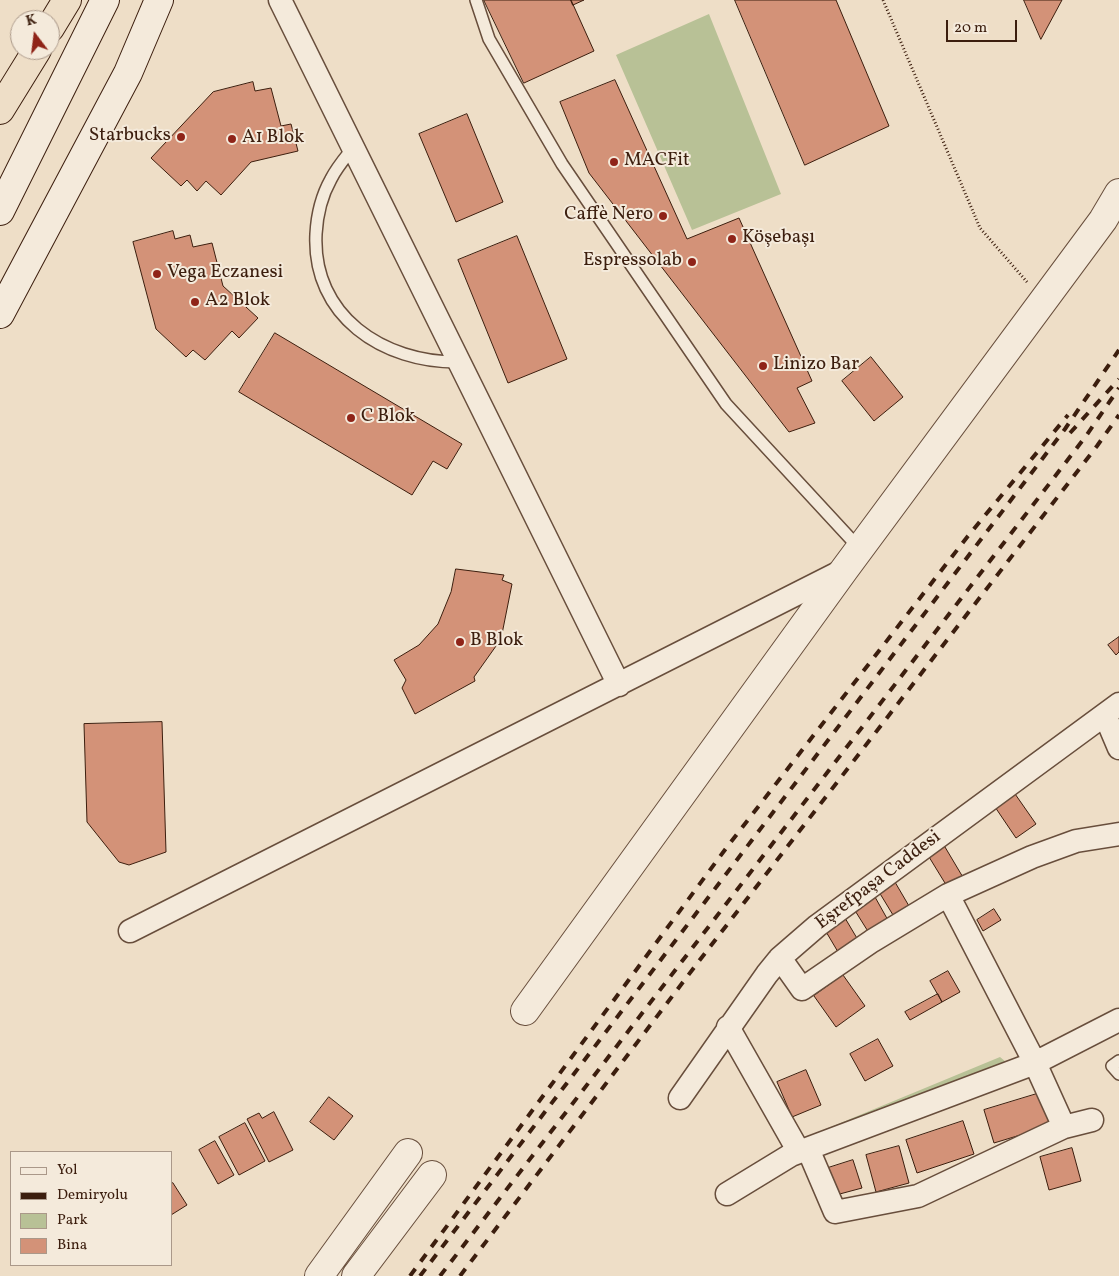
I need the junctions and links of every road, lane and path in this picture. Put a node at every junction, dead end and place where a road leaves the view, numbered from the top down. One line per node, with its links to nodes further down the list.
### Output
1 (67, 0): 7 (highway)
2 (105, 0): 14 (street)
3 (159, 0): 16 (street)
4 (280, 0): 12 (street)
5 (476, 0): 18 (lane)
6 (883, 0): 15 (path)
7 (60, 12)
8 (20, 60): 10 (highway)
9 (30, 60): 11 (highway)
10 (0, 103)
11 (0, 110)
12 (353, 148): 17 (street); 17 (lane)
13 (1119, 193): 15 (street)
14 (0, 211)
15 (1043, 301): 18 (street)
16 (0, 314)
17 (459, 362): 19 (street)
18 (852, 559): 19 (street); 26 (street)
19 (619, 685): 24 (street)
20 (1112, 709): 21 (street); 25 (street, Eşrefpaşa Caddesi)
21 (1119, 748)
22 (1119, 834): 23 (street)
23 (948, 895): 25 (street); 30 (street)
24 (130, 931)
25 (780, 958): 28 (street, Eşrefpaşa Caddesi)
26 (525, 1011)
27 (1119, 1020): 30 (street)
28 (728, 1027): 32 (street, Eşrefpaşa Caddesi); 35 (street)
29 (1119, 1061): 31 (lane)
30 (1035, 1063): 34 (street); 35 (street)
31 (1119, 1074)
32 (680, 1098)
33 (1092, 1120): 34 (street)
34 (1064, 1127): 35 (street)
35 (803, 1150): 36 (street)
36 (727, 1194)
37 (319, 1276): 38 (street)
38 (356, 1276)

